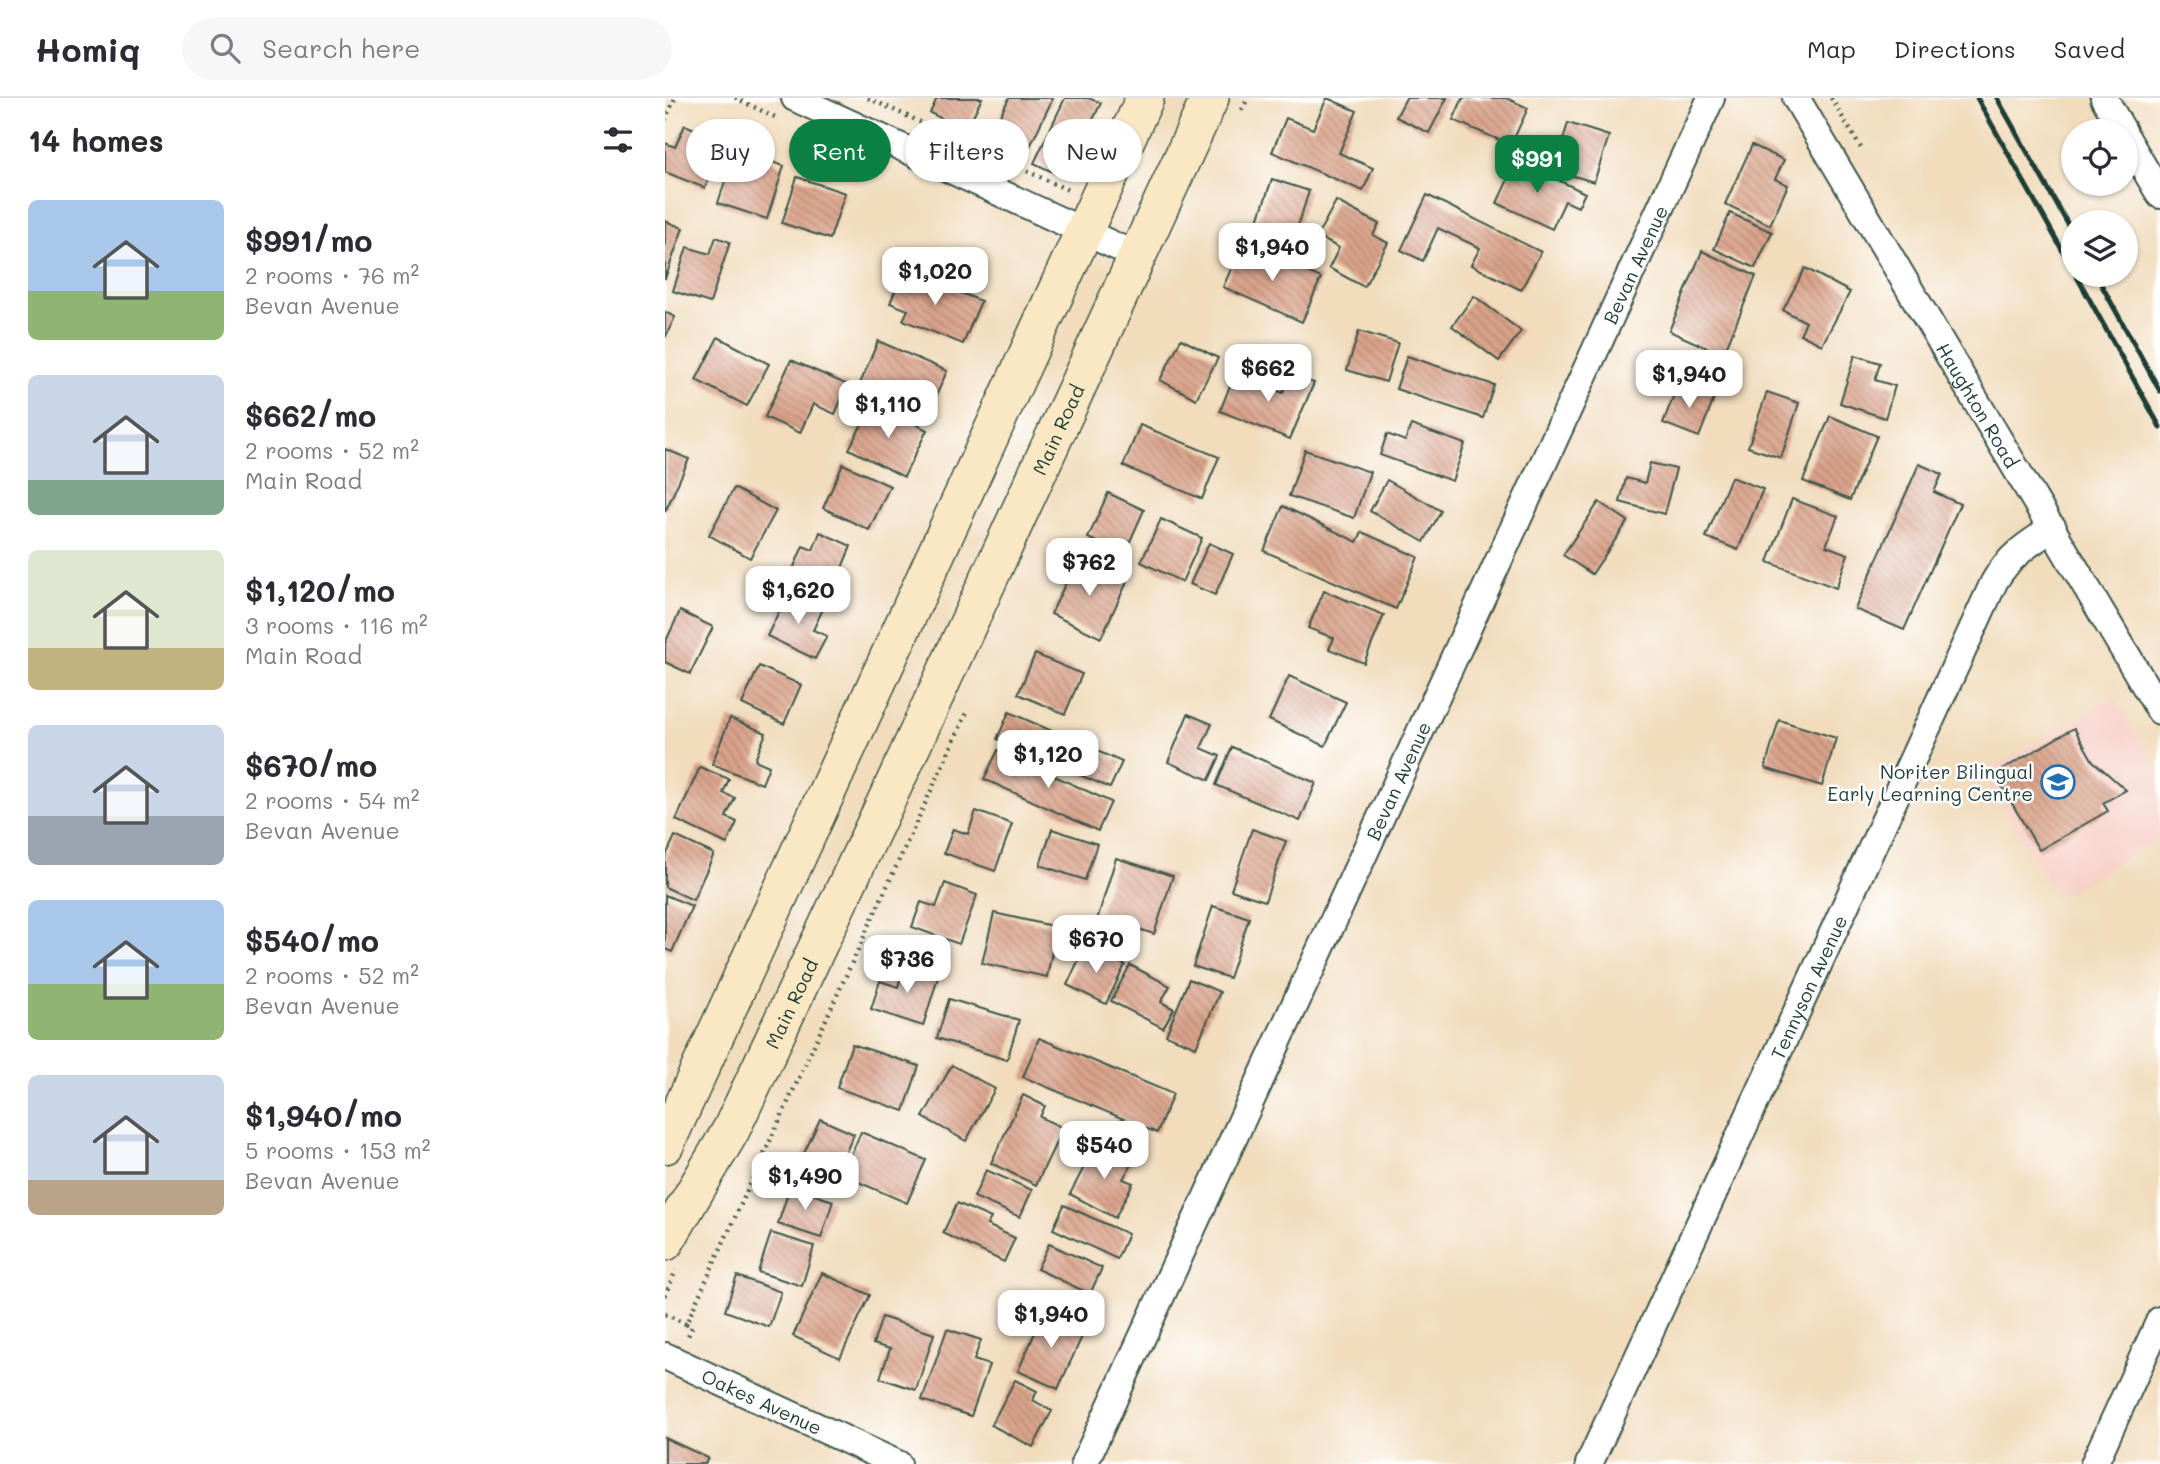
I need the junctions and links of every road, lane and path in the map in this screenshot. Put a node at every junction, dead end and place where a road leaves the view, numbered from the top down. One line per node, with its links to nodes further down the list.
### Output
1 (675, 98): 9 (path)
2 (795, 98): 12 (street)
3 (1145, 98): 12 (main road)
4 (1209, 98): 13 (main road, Main Road)
5 (1711, 98): 23 (street, Bevan Avenue)
6 (1796, 98): 14 (street, Haughton Road)
7 (2104, 98): 8 (street)
8 (2116, 119)
9 (665, 120)
10 (2138, 157): 11 (street)
11 (2160, 195)
12 (1084, 231): 13 (street); 16 (main road)
13 (1137, 256): 17 (main road, Main Road)
14 (2053, 528): 15 (street, Haughton Road); 24 (street, Tennyson Avenue)
15 (2160, 710)
16 (853, 737): 17 (main road); 18 (main road)
17 (905, 761): 19 (main road, Main Road)
18 (665, 1145)
19 (665, 1242)
20 (2160, 1320): 25 (street)
21 (665, 1356): 22 (street, Oakes Avenue)
22 (898, 1464)
23 (1084, 1464)
24 (1589, 1464)
25 (2094, 1464)

